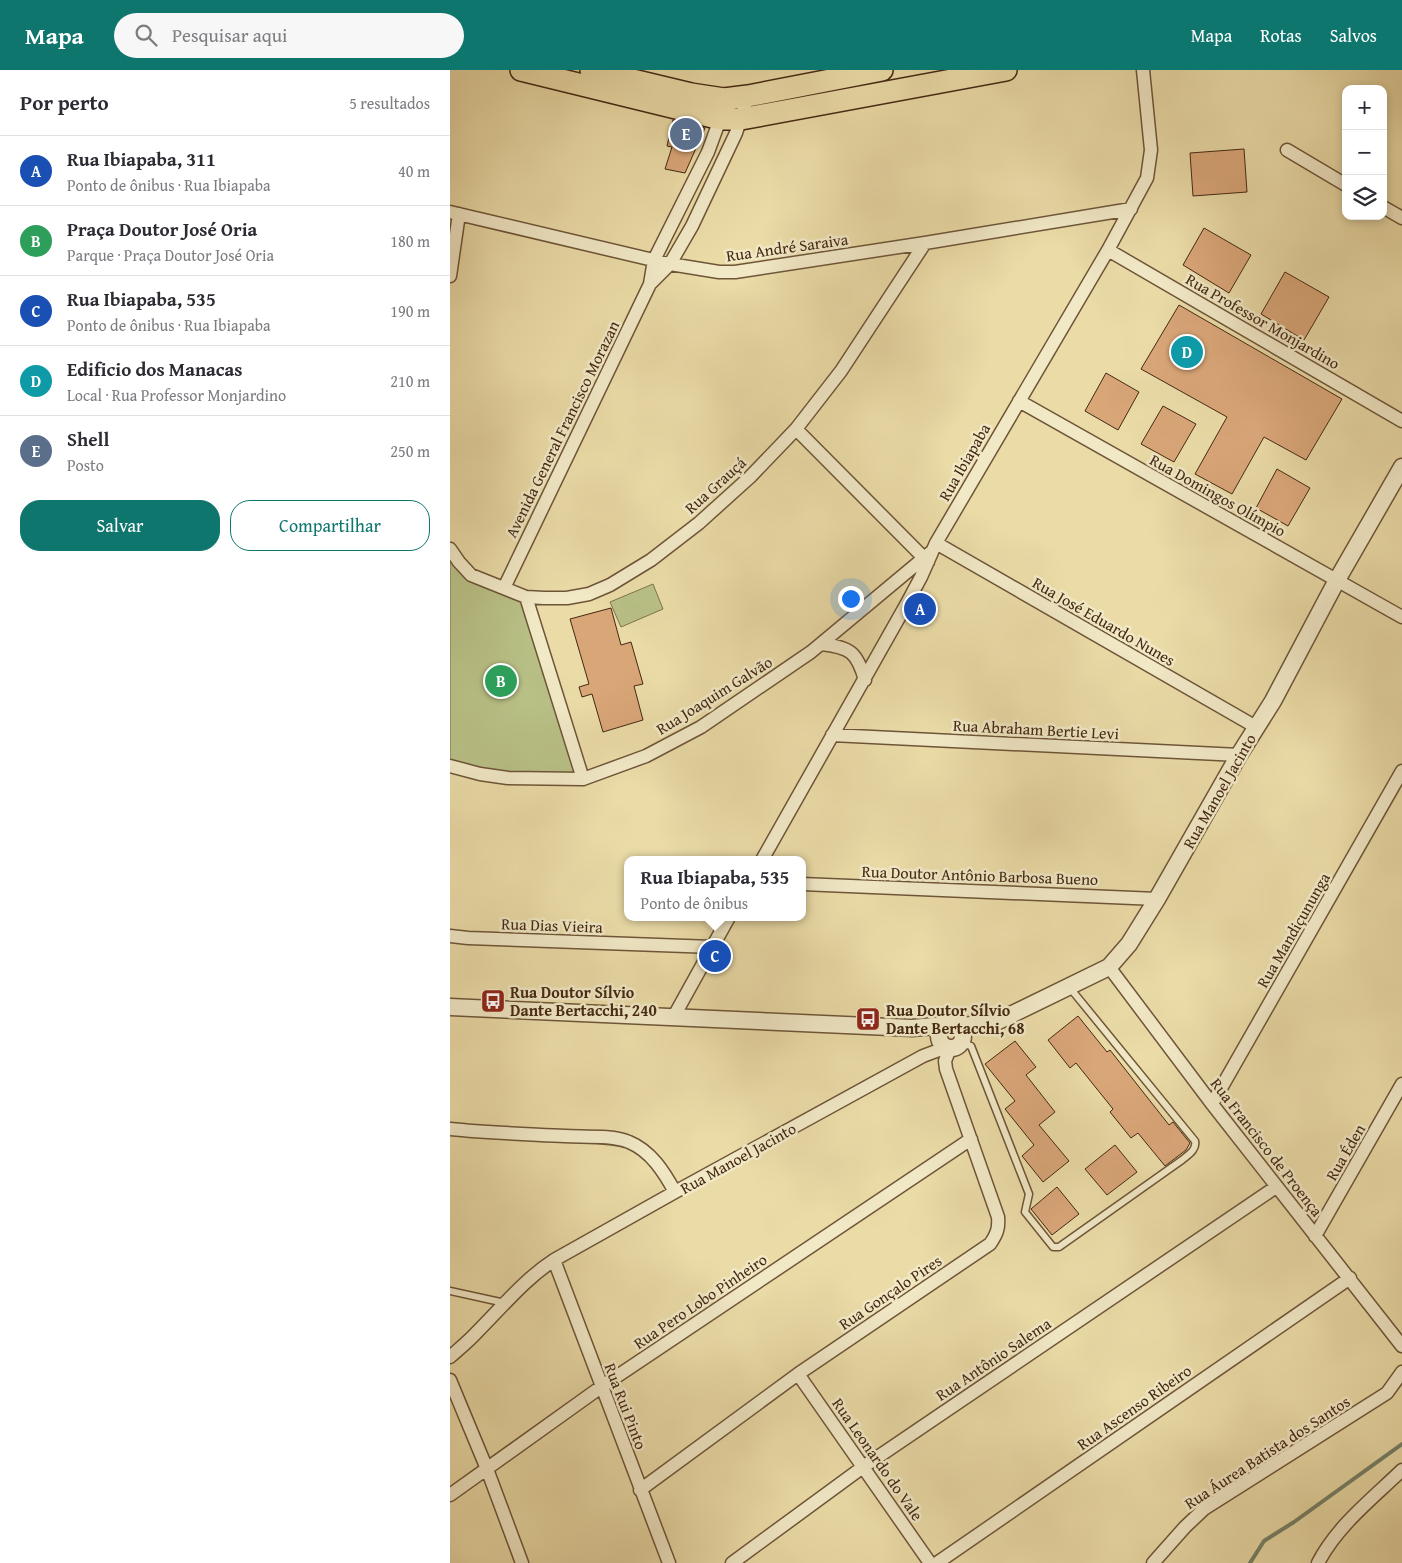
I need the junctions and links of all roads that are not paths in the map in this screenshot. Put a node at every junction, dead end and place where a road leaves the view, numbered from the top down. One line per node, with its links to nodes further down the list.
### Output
1 (521, 70): 6 (highway)
2 (591, 70): 6 (highway)
3 (882, 70): 6 (highway)
4 (1006, 70): 6 (highway)
5 (1143, 70): 9 (street, Rua Ibiapaba)
6 (729, 112): 15 (street, Avenida General Francisco Morazan); 16 (street, Avenida General Francisco Morazan)
7 (1287, 150): 8 (street)
8 (1342, 183)
9 (1131, 209): 13 (street, Rua André Saraiva); 14 (street, Rua Ibiapaba)
10 (1387, 209): 12 (street)
11 (454, 213): 15 (street, Rua André Saraiva); 17 (street)
12 (1402, 218)
13 (925, 243): 16 (street, Rua André Saraiva); 21 (street, Rua Grauçá)
14 (1108, 250): 19 (street, Rua Ibiapaba); 20 (street, Rua Professor Monjardino)
15 (654, 260): 16 (street, Rua André Saraiva); 18 (street, Avenida General Francisco Morazan)
16 (670, 264): 18 (street, Avenida General Francisco Morazan)
17 (450, 276)
18 (650, 284): 26 (street, Avenida General Francisco Morazan)
19 (1019, 401): 24 (street, Rua Ibiapaba); 25 (street, Rua Domingos Olímpio)
20 (1402, 421)
21 (796, 429): 24 (street, Rua José Eduardo Nunes); 27 (street, Rua Grauçá)
22 (1402, 467): 25 (street, Rua Manoel Jacinto)
23 (450, 550): 26 (street, Rua Grauçá)
24 (930, 554): 29 (street, Rua Joaquim Galvão); 30 (street, Rua Ibiapaba); 31 (street, Rua José Eduardo Nunes)
25 (1337, 580): 28 (street, Rua Domingos Olímpio); 31 (street, Rua Manoel Jacinto)
26 (504, 588): 27 (street, Rua Grauçá)
27 (526, 596): 36 (street)
28 (1402, 617)
29 (821, 644): 30 (street); 36 (street, Rua Joaquim Galvão)
30 (865, 680): 32 (street, Rua Ibiapaba)
31 (1256, 727): 33 (street, Rua Manoel Jacinto)
32 (832, 735): 33 (street, Rua Abraham Bertie Levi); 37 (street, Rua Ibiapaba)
33 (1239, 756): 39 (street, Rua Manoel Jacinto)
34 (450, 766): 36 (street, Rua Joaquim Galvão)
35 (1402, 771): 51 (street, Rua Mandiçununga)
36 (582, 779)
37 (764, 856)
38 (806, 884): 39 (street, Rua Doutor Antônio Barbosa Bueno)
39 (1157, 899): 43 (street, Rua Manoel Jacinto)
40 (727, 921): 42 (street)
41 (450, 936): 42 (street, Rua Dias Vieira)
42 (712, 947): 46 (street)
43 (1109, 967): 44 (street, Rua Manoel Jacinto); 51 (street, Rua Francisco de Proença)
44 (1069, 987): 47 (street, Rua Manoel Jacinto); 49 (lane)
45 (450, 1007): 46 (street)
46 (674, 1018): 48 (street)
47 (952, 1026): 48 (street, Rua Manoel Jacinto); 49 (street)
48 (912, 1028): 49 (street)
49 (948, 1044): 53 (street, Rua Gonçalo Pires); 55 (street, Rua Manoel Jacinto)
50 (1402, 1084): 56 (street, Rua Éden)
51 (1212, 1104): 54 (street, Rua Francisco de Proença)
52 (450, 1129): 55 (street)
53 (971, 1139): 64 (street, Rua Gonçalo Pires); 66 (street, Rua Pero Lobo Pinheiro)
54 (1276, 1186): 56 (street, Rua Francisco de Proença); 67 (street, Rua Antônio Salema)
55 (675, 1192): 57 (street, Rua Manoel Jacinto)
56 (1315, 1236): 58 (street, Rua Francisco de Proença)
57 (554, 1260): 60 (street, Rua Manoel Jacinto); 66 (street, Rua Rui Pinto)
58 (1350, 1278): 61 (street, Rua Francisco de Proença); 76 (street, Rua Ascenso Ribeiro)
59 (450, 1291): 60 (lane)
60 (505, 1303): 62 (street, Rua Manoel Jacinto)
61 (1402, 1346)
62 (450, 1357)
63 (1402, 1372): 77 (street, Rua Áurea Batista dos Santos)
64 (798, 1374): 67 (street, Rua Leonardo do Vale); 70 (street, Rua Gonçalo Pires)
65 (450, 1380): 68 (street)
66 (601, 1386): 68 (street, Rua Pero Lobo Pinheiro); 70 (street, Rua Rui Pinto)
67 (863, 1467): 74 (street, Rua Antônio Salema); 75 (street, Rua Leonardo do Vale)
68 (487, 1469): 71 (street, Rua Pero Lobo Pinheiro); 72 (street)
69 (1402, 1470): 78 (street)
70 (640, 1490): 73 (street, Rua Rui Pinto)
71 (450, 1495)
72 (522, 1563)
73 (669, 1563)
74 (732, 1563)
75 (930, 1563)
76 (937, 1563)
77 (1153, 1563)
78 (1318, 1563)

